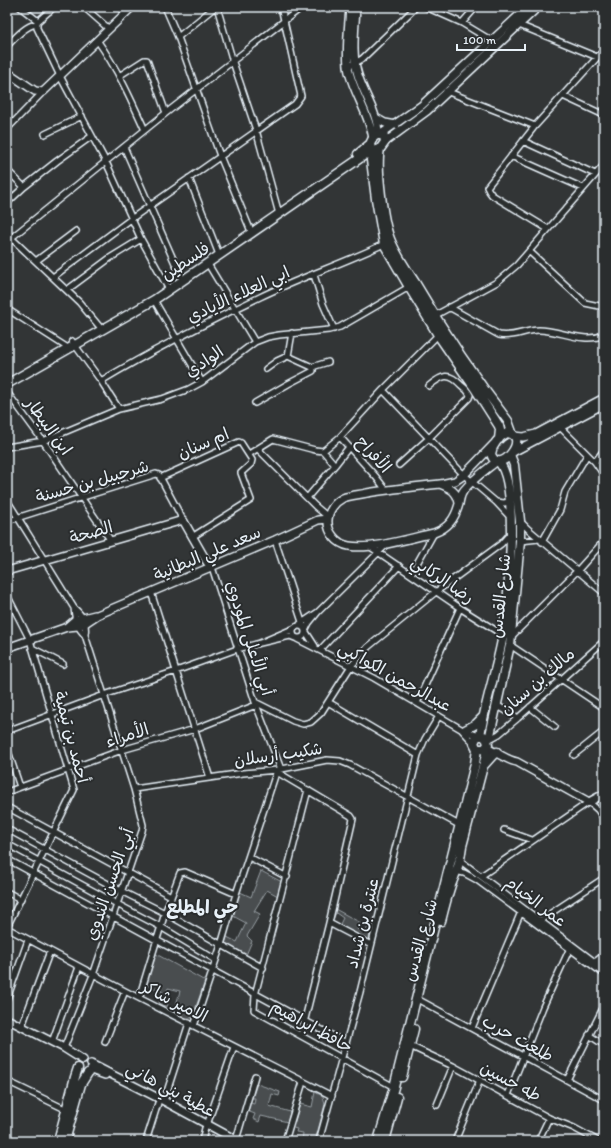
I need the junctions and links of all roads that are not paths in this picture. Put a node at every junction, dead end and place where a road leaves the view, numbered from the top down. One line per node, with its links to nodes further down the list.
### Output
1 (20, 7): 18 (street)
2 (45, 7): 16 (street)
3 (84, 7): 21 (street)
4 (132, 7): 21 (main road)
5 (165, 7): 22 (street)
6 (216, 7): 22 (street); 28 (street)
7 (281, 7): 17 (street)
8 (302, 7): 17 (street)
9 (350, 7): 30 (main road)
10 (356, 7): 29 (main road)
11 (416, 7): 29 (street)
12 (426, 7): 19 (street)
13 (476, 7): 19 (street)
14 (528, 7): 24 (main road, فلسطين)
15 (538, 7): 20 (main road, فلسطين)
16 (52, 9): 18 (street)
17 (284, 20): 28 (street); 46 (street)
18 (37, 22): 25 (street); 32 (street)
19 (462, 23): 24 (street)
20 (519, 25): 27 (street); 35 (main road, فلسطين)
21 (109, 29): 23 (main road)
22 (178, 37): 34 (street)
23 (97, 40): 32 (main road); 33 (street)
24 (492, 41): 35 (main road, فلسطين)
25 (7, 46)
26 (604, 50): 27 (street)
27 (597, 57): 37 (street)
28 (233, 62): 34 (street); 46 (street)
29 (355, 63): 30 (street); 41 (main road)
30 (348, 67): 50 (main road)
31 (7, 72): 36 (main road)
32 (60, 76): 36 (main road); 40 (street)
33 (119, 76): 38 (street); 45 (street)
34 (197, 90): 38 (street); 52 (street)
35 (445, 90): 42 (main road, فلسطين); 43 (street); 50 (main road, فلسطين)
36 (43, 92): 44 (street)
37 (563, 96): 39 (street); 43 (street)
38 (166, 114): 45 (street)
39 (604, 114)
40 (82, 116): 47 (street); 48 (street)
41 (376, 118): 42 (main road); 50 (main road)
42 (396, 125): 50 (main road, فلسطين)
43 (535, 126): 49 (street)
44 (7, 130)
45 (145, 130): 51 (street)
46 (256, 130): 52 (street); 65 (street)
47 (45, 134)
48 (92, 136): 56 (street); 61 (street)
49 (523, 141): 53 (street); 59 (street)
50 (377, 143): 54 (main road, فلسطين); 55 (main road); 65 (main road, فلسطين); 72 (main road)
51 (124, 147): 56 (street); 64 (street)
52 (220, 156): 60 (street); 68 (street)
53 (511, 156): 62 (street); 67 (street)
54 (362, 157): 55 (main road); 65 (main road, فلسطين)
55 (371, 160): 72 (main road)
56 (106, 162): 66 (street); 70 (street)
57 (604, 165): 59 (street)
58 (7, 170): 61 (street)
59 (595, 174): 62 (street)
60 (189, 178): 64 (street); 75 (street)
61 (24, 188): 63 (street)
62 (583, 188): 67 (street)
63 (7, 203)
64 (150, 205): 66 (street); 80 (street)
65 (278, 212): 68 (main road, فلسطين); 73 (main road, فلسطين)
66 (131, 218): 71 (street); 79 (street)
67 (548, 228): 74 (street)
68 (250, 229): 73 (main road, فلسطين)
69 (76, 231): 76 (street)
70 (9, 236): 76 (street)
71 (141, 239): 81 (street); 83 (street)
72 (387, 242): 78 (street, ابي العلاء الأيادي); 82 (main road); 89 (main road)
73 (230, 246): 75 (main road, فلسطين); 77 (main road, فلسطين)
74 (529, 251): 85 (street); 86 (street)
75 (218, 252): 80 (main road, فلسطين)
76 (36, 261): 79 (street)
77 (208, 264): 84 (main road, فلسطين); 88 (street)
78 (314, 275): 88 (street, ابي العلاء الأيادي); 91 (street)
79 (53, 277): 83 (street)
80 (181, 277): 81 (main road, فلسطين)
81 (167, 286): 90 (main road, فلسطين)
82 (409, 287): 91 (street, الوادي); 93 (main road)
83 (67, 290): 90 (street)
84 (154, 300): 95 (street); 97 (main road, فلسطين)
85 (450, 307): 89 (street); 94 (street)
86 (604, 307)
87 (7, 309): 97 (street)
88 (236, 309): 95 (street, ابي العلاء الأيادي); 96 (street)
89 (434, 316): 113 (main road)
90 (99, 326): 97 (main road, فلسطين)
91 (334, 329): 92 (street, الوادي)
92 (292, 333): 96 (street, الوادي); 98 (street)
93 (438, 335): 107 (street); 113 (main road)
94 (604, 335)
95 (177, 338): 103 (street, ابي العلاء الأيادي); 104 (street)
96 (255, 342): 104 (street, الوادي)
97 (69, 345): 102 (main road, فلسطين); 103 (street); 105 (main road, فلسطين)
98 (288, 356): 100 (street); 101 (street)
99 (328, 362): 100 (street)
100 (312, 367): 110 (street)
101 (266, 369)
102 (7, 379)
103 (101, 381): 112 (street)
104 (202, 382): 112 (street, الوادي)
105 (7, 384)
106 (429, 386): 117 (street)
107 (383, 390): 116 (street); 117 (street)
108 (7, 392): 118 (street, ابن البيطار)
109 (604, 398): 114 (main road)
110 (255, 403)
111 (604, 404): 114 (main road)
112 (119, 409): 118 (street, الوادي)
113 (493, 409): 115 (main road); 119 (main road)
114 (560, 425): 115 (main road); 126 (main road); 127 (street)
115 (513, 435): 119 (main road); 126 (main road)
116 (340, 437): 120 (street, الأفراح); 124 (street)
117 (429, 438): 131 (street); 132 (street)
118 (43, 441): 121 (street, الوادي); 138 (street, ابن البيطار)
119 (496, 442): 128 (main road); 132 (main road)
120 (349, 447): 130 (street); 137 (street, الأفراح)
121 (7, 448)
122 (258, 449): 124 (street); 125 (street); 139 (street)
123 (604, 450): 129 (street)
124 (323, 451): 130 (street)
125 (249, 454): 134 (street, ام سنان); 152 (street, ام سنان)
126 (512, 454): 128 (main road); 149 (main road, شارع القدس)
127 (587, 454): 129 (street); 154 (street)
128 (498, 461): 135 (main road); 142 (main road)
129 (594, 462): 133 (street)
130 (335, 465): 139 (street)
131 (400, 465)
132 (464, 475): 135 (street); 136 (main road)
133 (604, 475)
134 (160, 478): 138 (street, شرحبيل بن حسنة); 147 (street, شرحبيل بن حسنة)
135 (472, 483): 141 (street); 143 (main road)
136 (440, 484): 137 (main road); 143 (main road)
137 (386, 490): 145 (main road)
138 (81, 496): 144 (street, شرحبيل بن حسنة); 155 (street, ابن البيطار)
139 (307, 498): 145 (street)
140 (7, 500): 144 (street)
141 (496, 502): 142 (street); 146 (street)
142 (509, 502): 146 (main road)
143 (459, 503): 151 (main road)
144 (19, 517): 148 (street, شرحبيل بن حسنة); 161 (street)
145 (328, 518): 153 (main road, سعد علي البطانية); 159 (main road)
146 (511, 518): 150 (main road)
147 (183, 520): 152 (main road, أبي الأعلى المودوي); 155 (main road, الصحة)
148 (7, 521)
149 (520, 521): 154 (street); 156 (main road, شارع القدس)
150 (511, 532): 167 (street); 180 (main road)
151 (434, 533): 158 (main road); 166 (street)
152 (192, 537): 163 (main road, أبي الأعلى المودوي)
153 (275, 540): 163 (main road, سعد علي البطانية); 177 (street, عبدالرحمن الكواكبي)
154 (541, 540): 156 (street); 164 (street)
155 (112, 541): 161 (main road, الصحة)
156 (520, 541): 180 (main road, شارع القدس)
157 (604, 541): 164 (street)
158 (388, 542): 159 (main road); 160 (street)
159 (369, 546): 160 (street, رضا الركابي)
160 (379, 553): 162 (street, رضا الركابي); 173 (street)
161 (45, 560): 165 (main road, الصحة); 171 (street)
162 (399, 566): 166 (street, رضا الركابي); 187 (street)
163 (212, 567): 168 (main road, سعد علي البطانية); 186 (street, أبي الأعلى المودوي)
164 (578, 570): 169 (street); 180 (street)
165 (7, 572)
166 (411, 574): 167 (street, رضا الركابي)
167 (437, 591): 172 (street, رضا الركابي); 189 (street)
168 (151, 592): 174 (main road, سعد علي البطانية); 190 (street)
169 (604, 593)
170 (7, 595): 181 (street, أحمد بن تيمية)
171 (74, 608): 174 (street); 175 (street)
172 (460, 608): 180 (street, رضا الركابي); 194 (street)
173 (318, 612): 177 (street); 177 (street)
174 (84, 620): 175 (main road, سعد علي البطانية); 178 (street, أبي الحسن الندوي)
175 (76, 623): 178 (street, أبي الحسن الندوي); 181 (main road, سعد علي البطانية)
176 (295, 627): 177 (street); 179 (street); 183 (street)
177 (304, 628): 179 (street); 187 (street, عبدالرحمن الكواكبي)
178 (85, 636): 192 (street, أبي الحسن الندوي)
179 (296, 638): 183 (street); 187 (street, عبدالرحمن الكواكبي)
180 (508, 639): 191 (street, رضا الركابي); 196 (main road, شارع القدس); 199 (main road)
181 (30, 640): 184 (main road, سعد علي البطانية); 185 (street, أحمد بن تيمية)
182 (604, 641): 191 (street, مالك بن سنان)
183 (260, 643): 186 (street)
184 (7, 648)
185 (32, 648): 188 (street); 200 (street, أحمد بن تيمية)
186 (237, 649): 190 (street); 195 (street, أبي الأعلى المودوي)
187 (318, 649): 189 (street, عبدالرحمن الكواكبي)
188 (63, 664)
189 (351, 666): 193 (street); 194 (street, عبدالرحمن الكواكبي)
190 (176, 671): 192 (street); 204 (street)
191 (562, 679): 197 (street, مالك بن سنان); 198 (street, رضا الركابي)
192 (104, 695): 200 (street); 210 (street, أبي الحسن الندوي)
193 (328, 702): 195 (street); 212 (street)
194 (417, 702): 201 (street, عبدالرحمن الكواكبي)
195 (255, 704): 204 (street, الأمراء); 218 (street, أبي الأعلى المودوي)
196 (498, 706): 202 (street); 208 (main road, شارع القدس)
197 (530, 707): 202 (street, مالك بن سنان); 203 (street)
198 (604, 708)
199 (485, 714): 205 (main road); 208 (main road)
200 (52, 715): 206 (street); 217 (street, أحمد بن تيمية)
201 (439, 716): 205 (street, عبدالرحمن الكواكبي); 212 (street, عنترة بن شداد)
202 (518, 718): 208 (street, مالك بن سنان)
203 (555, 727)
204 (194, 729): 210 (street, الأمراء); 219 (street)
205 (463, 729): 208 (street); 208 (street)
206 (7, 731)
207 (604, 731): 213 (street)
208 (483, 742): 211 (main road); 215 (main road); 216 (main road, شارع القدس); 229 (main road)
209 (7, 748): 214 (street)
210 (122, 750): 217 (street, الأمراء); 221 (street, أبي الحسن الندوي)
211 (497, 752): 215 (main road); 216 (main road)
212 (418, 755): 225 (street, عنترة بن شداد)
213 (574, 755)
214 (9, 759): 220 (street)
215 (517, 762): 226 (main road)
216 (483, 765): 239 (main road, شارع القدس)
217 (69, 769): 220 (street, الأمراء); 232 (street, أحمد بن تيمية)
218 (278, 770): 219 (street, شكيب أرسلان); 222 (street); 225 (street, شكيب أرسلان); 237 (street)
219 (210, 778): 221 (street, شكيب أرسلان)
220 (20, 787): 223 (street, الأمراء)
221 (134, 789): 244 (street, أبي الحسن الندوي)
222 (308, 790): 246 (street, حافظ ابراهيم); 258 (street)
223 (7, 792)
224 (604, 794): 226 (main road)
225 (408, 798): 229 (street, شكيب أرسلان); 264 (street, عنترة بن شداد)
226 (589, 802): 228 (street); 233 (street)
227 (7, 807): 232 (street)
228 (604, 819)
229 (459, 825): 236 (main road)
230 (7, 829): 235 (street)
231 (504, 830): 233 (street)
232 (53, 833): 235 (street, أحمد بن تيمية); 244 (street)
233 (532, 840): 245 (street)
234 (7, 844): 240 (street)
235 (45, 849): 240 (street, أحمد بن تيمية); 248 (street)
236 (452, 856): 239 (street, عمر الخيام); 241 (main road)
237 (249, 857): 246 (street); 250 (street)
238 (7, 859): 243 (street)
239 (460, 860): 242 (main road, شارع القدس); 245 (street, عمر الخيام)
240 (39, 861): 243 (street, أحمد بن تيمية); 253 (street)
241 (448, 869): 242 (street, عمر الخيام); 307 (main road)
242 (457, 871): 254 (street, عمر الخيام); 280 (main road, شارع القدس)
243 (33, 872): 252 (street, أحمد بن تيمية); 256 (street)
244 (127, 872): 248 (street, أبي الحسن الندوي); 251 (street)
245 (481, 876): 257 (street, عمر الخيام)
246 (287, 877): 271 (street, حافظ ابراهيم)
247 (604, 878): 257 (street)
248 (121, 891): 253 (street, أبي الحسن الندوي); 255 (street)
249 (7, 892): 252 (street)
250 (236, 894): 251 (street); 263 (street)
251 (171, 896): 255 (street)
252 (20, 899): 260 (street, أحمد بن تيمية)
253 (117, 904): 256 (street, أبي الحسن الندوي); 259 (street)
254 (521, 912): 257 (street, عمر الخيام); 287 (street)
255 (165, 913): 259 (street); 263 (street)
256 (113, 916): 262 (street); 274 (street, أبي الحسن الندوي)
257 (538, 922): 265 (street, عمر الخيام); 269 (street, عمر الخيام)
258 (329, 923): 264 (street); 283 (street)
259 (161, 927): 262 (street); 268 (street)
260 (7, 928): 261 (street, الامير شاكر)
261 (28, 940): 266 (street, الامير شاكر); 279 (street)
262 (157, 940): 273 (street); 278 (street)
263 (221, 945): 268 (street); 271 (street)
264 (371, 945): 292 (street, عنترة بن شداد)
265 (570, 948): 275 (street, عمر الخيام); 297 (street)
266 (50, 951): 270 (street, الامير شاكر); 286 (street)
267 (604, 955): 269 (street)
268 (216, 960): 273 (street)
269 (594, 962): 272 (street, عمر الخيام)
270 (78, 967): 274 (street, الامير شاكر); 290 (street)
271 (263, 968): 277 (street, حافظ ابراهيم)
272 (604, 969)
273 (212, 970): 277 (street); 285 (street)
274 (93, 974): 276 (street, الامير شاكر); 296 (street, أبي الحسن الندوي)
275 (604, 974)
276 (125, 991): 278 (street, الامير شاكر); 291 (street)
277 (255, 995): 283 (street); 288 (street, حافظ ابراهيم)
278 (139, 998): 285 (street, الامير شاكر)
279 (7, 999)
280 (419, 1000): 287 (street, طلعت حرب); 294 (main road, شارع القدس)
281 (604, 1006): 289 (street)
282 (7, 1019): 286 (main road)
283 (304, 1021): 288 (street); 292 (street)
284 (7, 1023): 299 (main road)
285 (191, 1025): 295 (street, الامير شاكر); 311 (street)
286 (22, 1026): 290 (main road)
287 (472, 1028): 297 (street, طلعت حرب)
288 (300, 1035): 298 (street, حافظ ابراهيم)
289 (589, 1035): 293 (street); 305 (street)
290 (52, 1042): 296 (main road)
291 (105, 1042)
292 (346, 1043): 298 (street, عنترة بن شداد)
293 (604, 1044)
294 (410, 1046): 300 (street, طه حسين); 324 (main road, شارع القدس)
295 (234, 1047): 306 (street, الامير شاكر); 315 (street)
296 (64, 1048): 299 (main road)
297 (523, 1056): 305 (street, طلعت حرب); 308 (street)
298 (342, 1058): 307 (street, حافظ ابراهيم); 309 (street, عنترة بن شداد)
299 (80, 1064): 301 (main road); 301 (main road); 313 (main road)
300 (452, 1066): 304 (street, طه حسين); 312 (street)
301 (90, 1069): 311 (main road, عطية بني هاني); 317 (main road)
302 (255, 1076): 320 (street)
303 (7, 1080): 313 (street)
304 (480, 1080): 308 (street, طه حسين); 325 (street)
305 (566, 1080): 310 (street, طلعت حرب)
306 (303, 1082): 309 (street, الامير شاكر); 321 (street)
307 (394, 1087): 323 (main road)
308 (508, 1095): 314 (street, طه حسين)
309 (332, 1096): 322 (street, عنترة بن شداد)
310 (604, 1100)
311 (161, 1102): 315 (main road, عطية بني هاني); 318 (street)
312 (437, 1105)
313 (67, 1110): 316 (main road)
314 (549, 1118): 326 (street); 327 (street, طه حسين)
315 (206, 1126): 319 (street); 320 (main road, عطية بني هاني)
316 (58, 1141)
317 (65, 1141)
318 (146, 1141)
319 (202, 1141)
320 (235, 1141)
321 (285, 1141)
322 (319, 1141)
323 (378, 1141)
324 (385, 1141)
325 (455, 1141)
326 (538, 1141)
327 (598, 1141)

